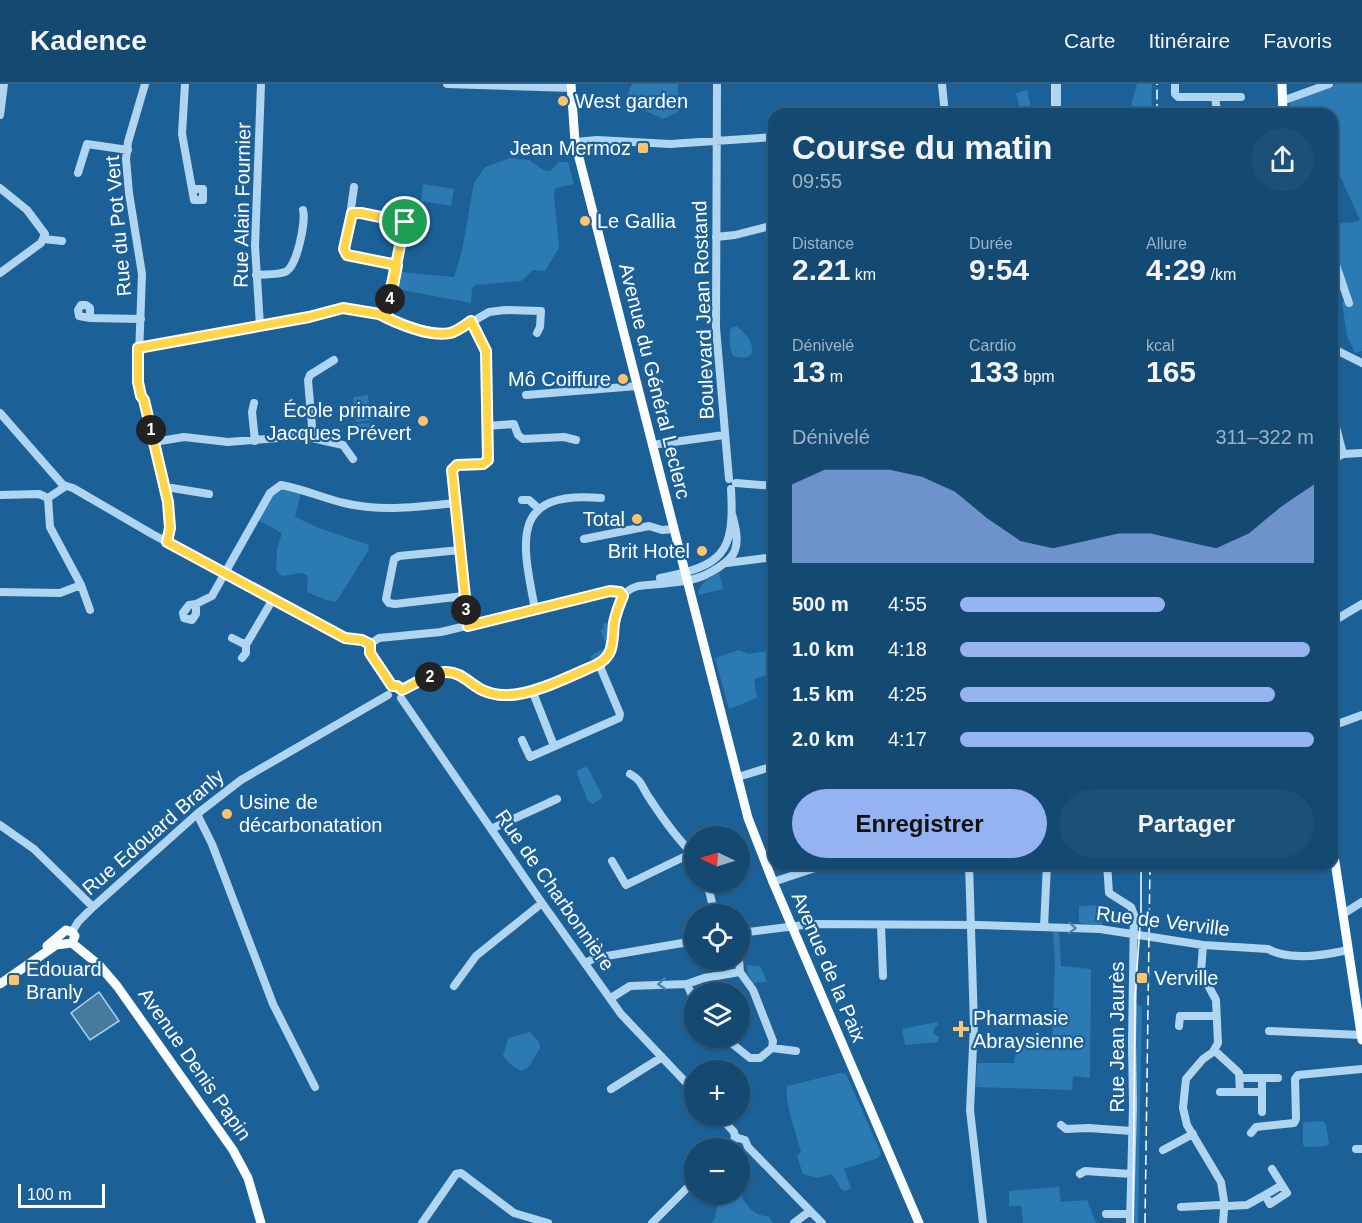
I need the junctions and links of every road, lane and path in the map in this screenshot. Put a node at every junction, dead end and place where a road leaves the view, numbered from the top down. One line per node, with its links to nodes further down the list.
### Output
1 (4, 84): 20 (street)
2 (145, 84): 24 (street, Rue du Pot Vert)
3 (186, 84): 28 (street)
4 (261, 84): 38 (street, Rue Alain Fournier)
5 (447, 84): 12 (street)
6 (717, 84): 22 (street, Boulevard Jean Rostand)
7 (942, 84): 16 (street)
8 (1057, 84): 17 (street)
9 (1175, 84): 13 (street)
10 (1282, 84): 15 (main road)
11 (1329, 84): 15 (street)
12 (571, 86): 23 (main road, Avenue du Général Leclerc)
13 (1215, 97): 14 (street); 18 (street)
14 (1241, 97)
15 (1282, 101): 19 (main road)
16 (944, 108)
17 (1057, 108)
18 (1216, 108)
19 (1283, 108)
20 (0, 115)
21 (768, 137): 22 (street)
22 (716, 140): 23 (street); 32 (street, Boulevard Jean Rostand)
23 (575, 142): 50 (main road, Avenue du Général Leclerc)
24 (128, 150): 25 (street); 42 (street, Rue du Pot Vert)
25 (78, 173)
26 (354, 187): 30 (street)
27 (0, 188): 33 (street)
28 (192, 189)
29 (303, 210): 38 (street)
30 (352, 213): 35 (street); 35 (street)
31 (768, 227): 32 (street)
32 (716, 237): 55 (street, Boulevard Jean Rostand)
33 (44, 239): 34 (street); 37 (street)
34 (62, 241)
35 (397, 265): 40 (street)
36 (1338, 271): 39 (street)
37 (0, 273)
38 (256, 275): 44 (street, Rue Alain Fournier)
39 (1349, 303)
40 (385, 317): 43 (street); 44 (street)
41 (90, 318): 42 (street)
42 (141, 319): 46 (street, Rue du Pot Vert)
43 (471, 321): 45 (street); 54 (street)
44 (260, 326): 46 (street)
45 (537, 333)
46 (138, 348): 60 (street, Rue du Pot Vert)
47 (1338, 351): 49 (street)
48 (334, 360): 57 (street)
49 (1362, 363)
50 (637, 386): 51 (street); 61 (main road, Avenue du Général Leclerc)
51 (526, 395)
52 (254, 403): 59 (street)
53 (0, 411): 67 (street)
54 (488, 426): 58 (street); 75 (street)
55 (724, 435): 61 (street); 66 (street, Boulevard Jean Rostand)
56 (1338, 435): 63 (street)
57 (313, 438): 59 (street); 65 (street)
58 (576, 440)
59 (255, 441): 60 (street)
60 (154, 442): 69 (street, Rue du Pot Vert)
61 (652, 445): 78 (main road, Avenue du Général Leclerc)
62 (1362, 453): 63 (street)
63 (1343, 454): 64 (street)
64 (1338, 457)
65 (353, 459)
66 (732, 484): 68 (street); 77 (street, Boulevard Jean Rostand)
67 (66, 486): 72 (street); 80 (street)
68 (768, 486)
69 (165, 489): 70 (street); 80 (street, Rue du Pot Vert)
70 (209, 494)
71 (0, 495): 72 (street)
72 (48, 498): 89 (street)
73 (601, 498): 76 (street)
74 (522, 500): 76 (street)
75 (455, 503): 81 (street); 87 (street)
76 (539, 509): 96 (street)
77 (732, 513): 82 (street, Boulevard Jean Rostand); 83 (street, Boulevard Jean Rostand)
78 (674, 529): 79 (street); 88 (main road, Avenue du Général Leclerc)
79 (584, 539)
80 (167, 542): 87 (street)
81 (460, 550): 92 (street); 92 (street)
82 (723, 552): 83 (street); 88 (street)
83 (733, 556): 85 (street); 86 (street)
84 (768, 558): 85 (street)
85 (746, 560): 86 (street)
86 (727, 563): 88 (street)
87 (226, 573): 93 (street); 94 (street)
88 (686, 576): 91 (street); 115 (main road, Avenue de la Paix)
89 (81, 585): 90 (street); 97 (street)
90 (0, 592)
91 (622, 594): 96 (street); 104 (street)
92 (464, 596): 99 (street)
93 (273, 599): 101 (street); 102 (street)
94 (196, 604)
95 (1362, 604): 98 (street)
96 (534, 609): 99 (street)
97 (90, 610)
98 (1338, 618)
99 (468, 626): 102 (street)
100 (232, 638): 101 (street)
101 (246, 643): 103 (street)
102 (370, 644): 105 (street)
103 (242, 658)
104 (599, 664): 106 (street); 112 (street)
105 (392, 686): 107 (street); 108 (street)
106 (532, 690): 107 (street); 112 (street)
107 (402, 694): 108 (street); 119 (street, Rue de Charbonnière)
108 (388, 695): 117 (street, Rue Edouard Branly)
109 (1362, 715): 110 (street)
110 (1338, 724)
111 (522, 740): 112 (street)
112 (554, 747)
113 (768, 768): 115 (street)
114 (630, 774): 120 (street)
115 (738, 777): 123 (main road, Avenue de la Paix)
116 (557, 799): 119 (street)
117 (197, 814): 133 (street, Rue Edouard Branly); 171 (street)
118 (0, 825): 133 (street)
119 (491, 829): 132 (street, Rue de Charbonnière)
120 (684, 844)
121 (684, 858): 122 (street)
122 (612, 861)
123 (768, 869)
124 (768, 870): 130 (main road, Avenue de la Paix)
125 (809, 870): 130 (street)
126 (969, 870): 135 (street)
127 (1047, 870): 138 (street)
128 (1107, 870): 142 (street, Rue Jean Jaurès)
129 (1336, 870): 134 (main road)
130 (773, 882): 136 (main road, Avenue de la Paix)
131 (1362, 902): 134 (street)
132 (542, 903): 147 (street, Rue de Charbonnière); 154 (street)
133 (93, 907): 139 (street, Rue Edouard Branly)
134 (1343, 914): 146 (main road)
135 (972, 924): 137 (street, Rue de Verville); 138 (street, Rue de Verville); 201 (street)
136 (793, 926): 137 (street, Rue de Verville); 140 (street, Rue de Verville); 200 (main road, Avenue de la Paix)
137 (881, 926): 150 (street)
138 (1044, 927): 142 (street, Rue de Verville, one-way to 142)
139 (72, 932): 141 (main road); 144 (main road)
140 (750, 932)
141 (61, 934): 144 (main road); 148 (main road)
142 (1134, 934): 145 (street, Rue de Verville); 179 (street, Rue Jean Jaurès)
143 (684, 943): 147 (street)
144 (69, 944): 148 (main road); 194 (main road, Avenue Denis Papin)
145 (1203, 945): 146 (street, Rue de Verville); 156 (street)
146 (1348, 950): 159 (main road)
147 (585, 963): 155 (street, Rue de Charbonnière)
148 (28, 965): 152 (main road)
149 (740, 972): 151 (street); 162 (street)
150 (883, 976)
151 (693, 982)
152 (0, 984)
153 (684, 984): 155 (street, one-way to 155)
154 (454, 986)
155 (611, 998): 165 (street, Rue de Charbonnière)
156 (1216, 1016): 157 (street); 163 (street)
157 (1179, 1026)
158 (1269, 1031): 159 (street)
159 (1361, 1035): 160 (main road)
160 (1362, 1040)
161 (738, 1048): 162 (street)
162 (772, 1048): 164 (street)
163 (1214, 1050): 167 (street); 181 (street)
164 (796, 1051)
165 (662, 1057): 170 (street, Rue de Charbonnière); 172 (street)
166 (1362, 1069): 180 (street)
167 (1240, 1078): 168 (street); 174 (street)
168 (1262, 1078): 169 (street); 175 (street)
169 (1278, 1078)
170 (684, 1080)
171 (315, 1087)
172 (611, 1089)
173 (1220, 1092): 174 (street)
174 (1240, 1092): 175 (street)
175 (1262, 1092): 176 (street)
176 (1262, 1112)
177 (1061, 1125): 179 (street)
178 (728, 1126): 182 (street)
179 (1132, 1131): 186 (street, Rue Jean Jaurès)
180 (1251, 1133)
181 (1193, 1134): 183 (street); 188 (street)
182 (735, 1137): 190 (street)
183 (1163, 1150)
184 (1272, 1169): 188 (street)
185 (1080, 1174): 186 (street)
186 (1131, 1174): 192 (street, Rue Jean Jaurès)
187 (684, 1191): 197 (street)
188 (1224, 1205): 189 (street); 202 (street)
189 (1181, 1207)
190 (810, 1211): 198 (street); 199 (street)
191 (1106, 1214): 192 (street)
192 (1130, 1218)
193 (538, 1222): 195 (street); 196 (street)
194 (261, 1223)
195 (422, 1223)
196 (548, 1223)
197 (652, 1223)
198 (795, 1223)
199 (822, 1223)
200 (919, 1223)
201 (983, 1223)
202 (1223, 1223)

